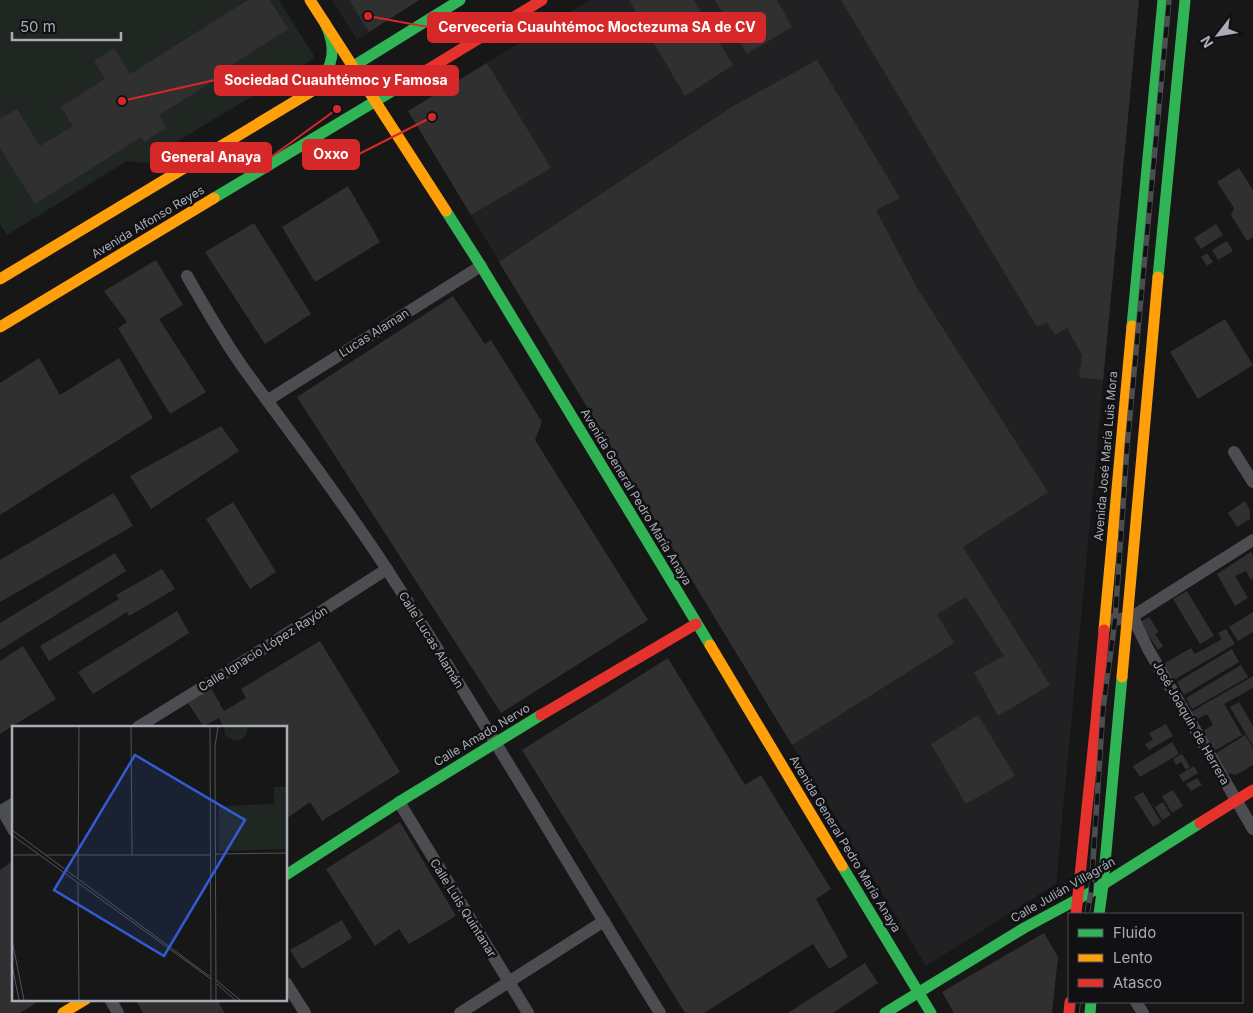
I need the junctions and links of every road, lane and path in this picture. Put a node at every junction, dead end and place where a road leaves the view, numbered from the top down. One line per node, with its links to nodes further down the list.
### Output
1 (310, 0): 6 (main road, Avenida General Pedro María Anaya)
2 (460, 0): 7 (main road)
3 (542, 0): 9 (main road, Avenida Alfonso Reyes)
4 (1163, 0): 20 (main road, Avenida José María Luis Mora)
5 (1185, 0): 19 (main road)
6 (325, 23): 7 (main road, Avenida General Pedro María Anaya); 8 (main road)
7 (352, 66): 8 (main road); 9 (main road, Avenida General Pedro María Anaya)
8 (307, 94): 12 (main road)
9 (376, 101): 10 (main road, Avenida General Pedro María Anaya); 13 (main road, Avenida Alfonso Reyes)
10 (481, 266): 14 (street, Lucas Alaman); 21 (main road, Avenida General Pedro María Anaya)
11 (188, 276): 14 (street, Calle Lucas Alamán)
12 (0, 279)
13 (0, 327)
14 (268, 400): 18 (street, Calle Lucas Alamán)
15 (1234, 452): 16 (street)
16 (1253, 482)
17 (1253, 540): 19 (street)
18 (387, 569): 22 (street, Calle Ignacio López Rayón); 23 (street, Calle Lucas Alamán)
19 (1130, 617): 20 (street); 25 (street, José Joaquín de Herrera); 32 (main road)
20 (1106, 618): 33 (main road, Avenida José María Luis Mora)
21 (696, 624): 23 (main road, Calle Amado Nervo); 39 (main road, Avenida General Pedro María Anaya)
22 (140, 726)
23 (496, 742): 26 (main road, Calle Amado Nervo); 36 (street, Calle Lucas Alamán)
24 (1253, 790): 25 (main road, Calle Julián Villagrán)
25 (1236, 801): 30 (street, José Joaquín de Herrera); 32 (main road, Calle Julián Villagrán)
26 (399, 802): 31 (main road, Calle Amado Nervo); 37 (street, Calle Luis Quintanar)
27 (12, 804): 28 (street)
28 (1, 811): 29 (street)
29 (12, 828)
30 (1253, 829)
31 (288, 874)
32 (1103, 885): 33 (main road, Calle Julián Villagrán); 35 (main road)
33 (1077, 900): 34 (main road, Avenida José María Luis Mora); 39 (main road, Calle Julián Villagrán)
34 (1076, 913)
35 (1099, 913)
36 (604, 921): 37 (street); 47 (street, Calle Lucas Alamán)
37 (509, 982): 45 (street); 46 (street, Calle Luis Quintanar)
38 (288, 986): 44 (street)
39 (919, 992): 48 (main road, Calle Julián Villagrán); 49 (main road, Avenida General Pedro María Anaya)
40 (84, 1000): 42 (main road)
41 (111, 1000): 43 (street)
42 (63, 1013)
43 (118, 1013)
44 (305, 1013)
45 (460, 1013)
46 (528, 1013)
47 (660, 1013)
48 (885, 1013)
49 (931, 1013)

